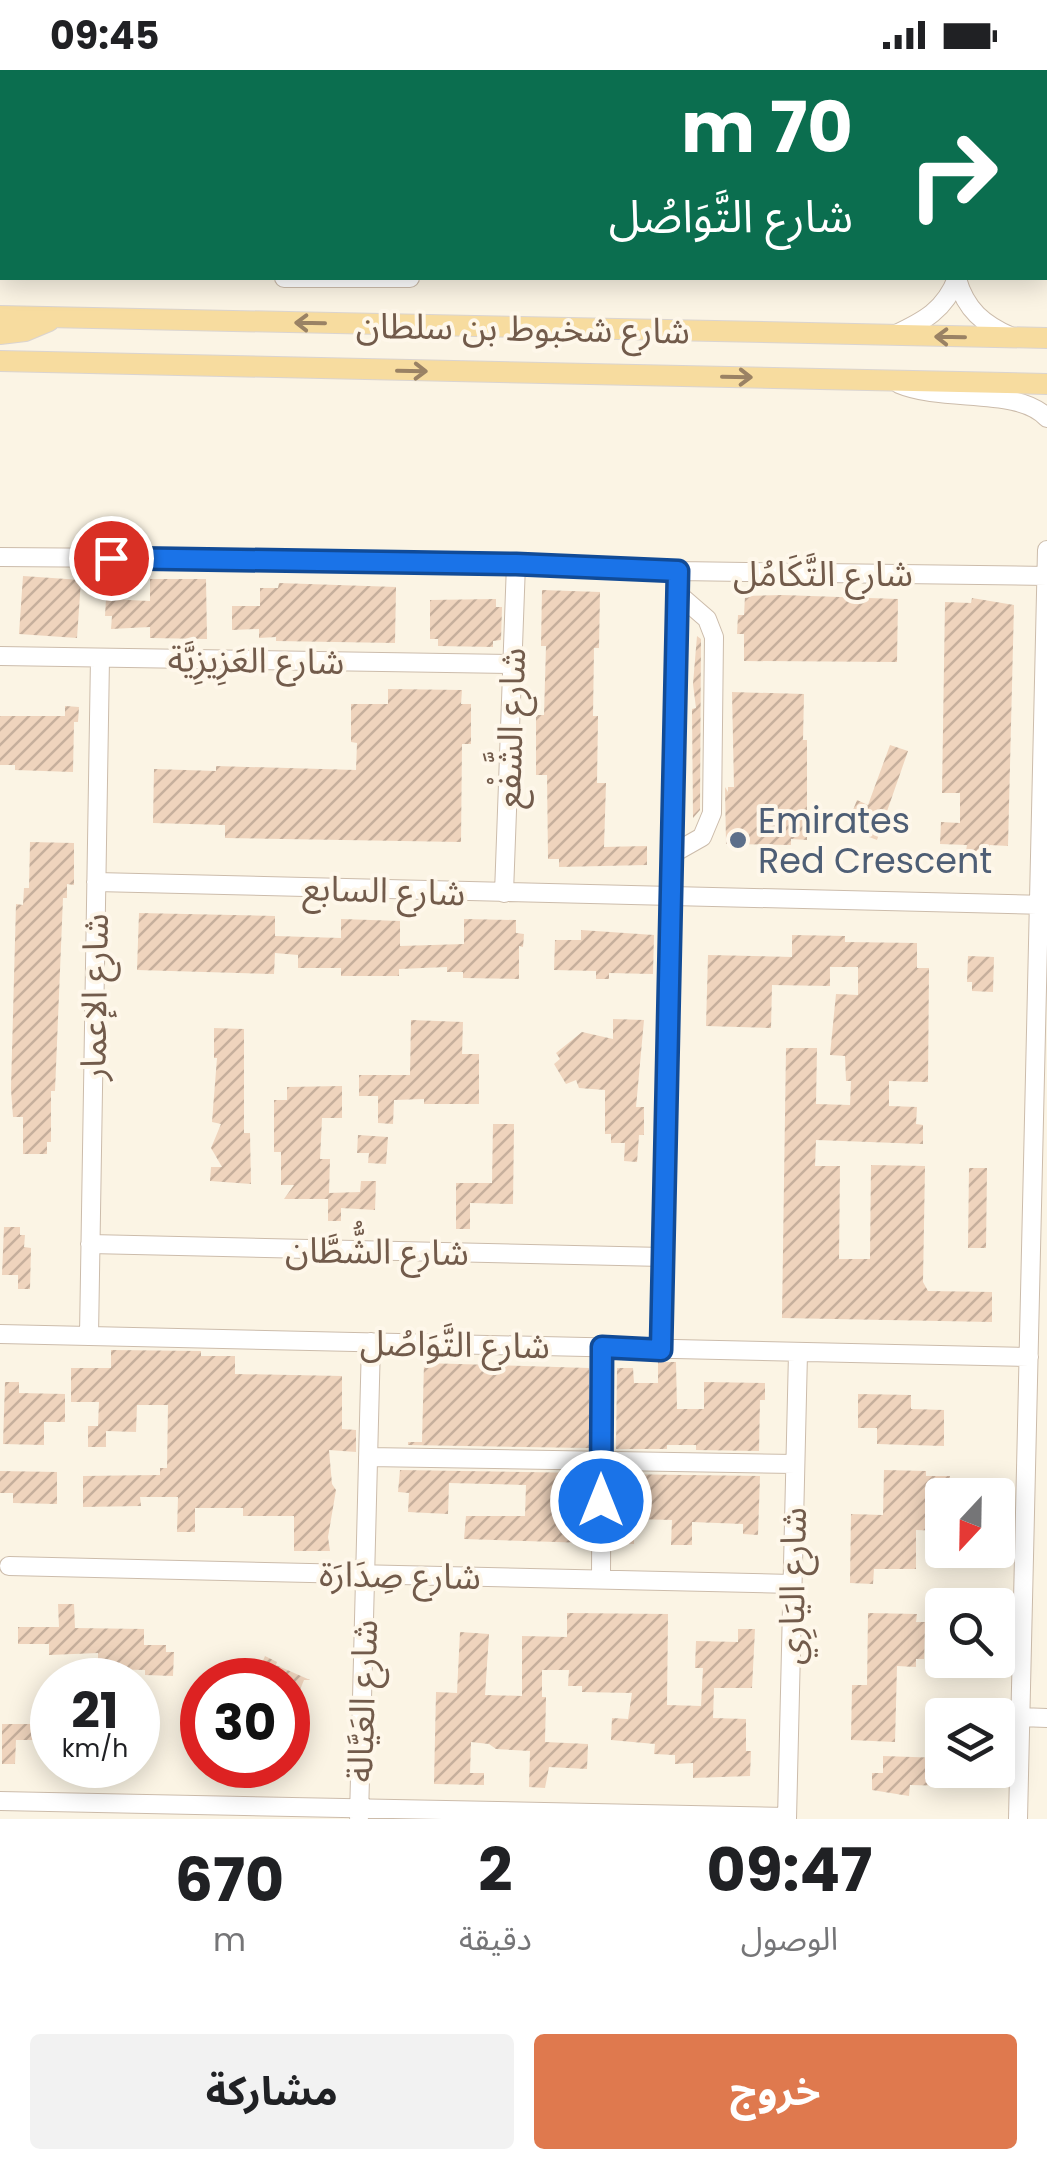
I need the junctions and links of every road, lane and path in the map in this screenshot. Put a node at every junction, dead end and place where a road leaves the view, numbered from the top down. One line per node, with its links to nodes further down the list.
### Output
1 (956, 280): 6 (street)
2 (958, 280): 7 (street)
3 (0, 316): 4 (main road, شارع شخبوط بن سلطان)
4 (60, 317): 5 (main road); 6 (main road, شارع شخبوط بن سلطان, one-way to 4)
5 (0, 334)
6 (892, 336): 7 (main road, شارع شخبوط بن سلطان, one-way to 6)
7 (1014, 338): 8 (main road, شارع شخبوط بن سلطان)
8 (1047, 338)
9 (0, 361): 10 (main road, شارع شخبوط بن سلطان)
10 (184, 366): 11 (main road); 12 (main road, شارع شخبوط بن سلطان, one-way to 12)
11 (0, 375)
12 (889, 380): 13 (main road, شارع شخبوط بن سلطان); 14 (street)
13 (1047, 384)
14 (1047, 418)
15 (1047, 550): 19 (street)
16 (0, 557): 17 (street, شارع التَّكَامُل)
17 (516, 564): 18 (street, شارع التَّكَامُل); 23 (street, شارع الشَّفْع)
18 (678, 571): 19 (street, شارع التَّكَامُل); 20 (street)
19 (1046, 576): 28 (street)
20 (678, 593): 24 (street); 24 (street)
21 (0, 656): 22 (street, شارع العَزِيزِيَّة)
22 (100, 658): 23 (street, شارع العَزِيزِيَّة); 25 (street, شارع الإعمار)
23 (512, 664): 26 (street, شارع الشَّفْع)
24 (672, 854): 27 (street)
25 (96, 882): 26 (street, شارع السابع); 30 (street, شارع الإعمار)
26 (504, 893): 27 (street, شارع السابع)
27 (671, 897): 28 (street, شارع السابع); 31 (street)
28 (1043, 905): 29 (street)
29 (1040, 1197): 38 (street)
30 (90, 1244): 31 (street, شارع الشُّطَّان); 33 (street, شارع الإعمار)
31 (663, 1257): 36 (street)
32 (0, 1334): 33 (street, شارع التَّوَاصُل)
33 (89, 1336): 34 (street, شارع التَّوَاصُل)
34 (371, 1342): 35 (street, شارع التَّوَاصُل); 39 (street, شارع العَيَّالة)
35 (602, 1347): 36 (street, شارع التَّوَاصُل); 40 (street)
36 (661, 1350): 37 (street, شارع التَّوَاصُل)
37 (798, 1352): 38 (street, شارع التَّوَاصُل); 41 (street, شارع اليَارِي)
38 (1029, 1357): 46 (street)
39 (368, 1456): 40 (street); 43 (street, شارع العَيَّالة)
40 (602, 1462): 41 (street); 44 (street)
41 (795, 1464): 45 (street, شارع اليَارِي)
42 (8, 1566): 43 (street, شارع صِدَارَة)
43 (366, 1574): 44 (street, شارع صِدَارَة); 50 (street, شارع العَيَّالة)
44 (601, 1579): 45 (street, شارع صِدَارَة)
45 (792, 1584): 52 (street, شارع اليَارِي)
46 (1020, 1717): 47 (street); 53 (street)
47 (1047, 1718)
48 (0, 1801): 49 (street)
49 (147, 1811): 50 (street)
50 (359, 1814): 51 (street)
51 (595, 1816): 52 (street)
52 (787, 1818)
53 (1018, 1819)

